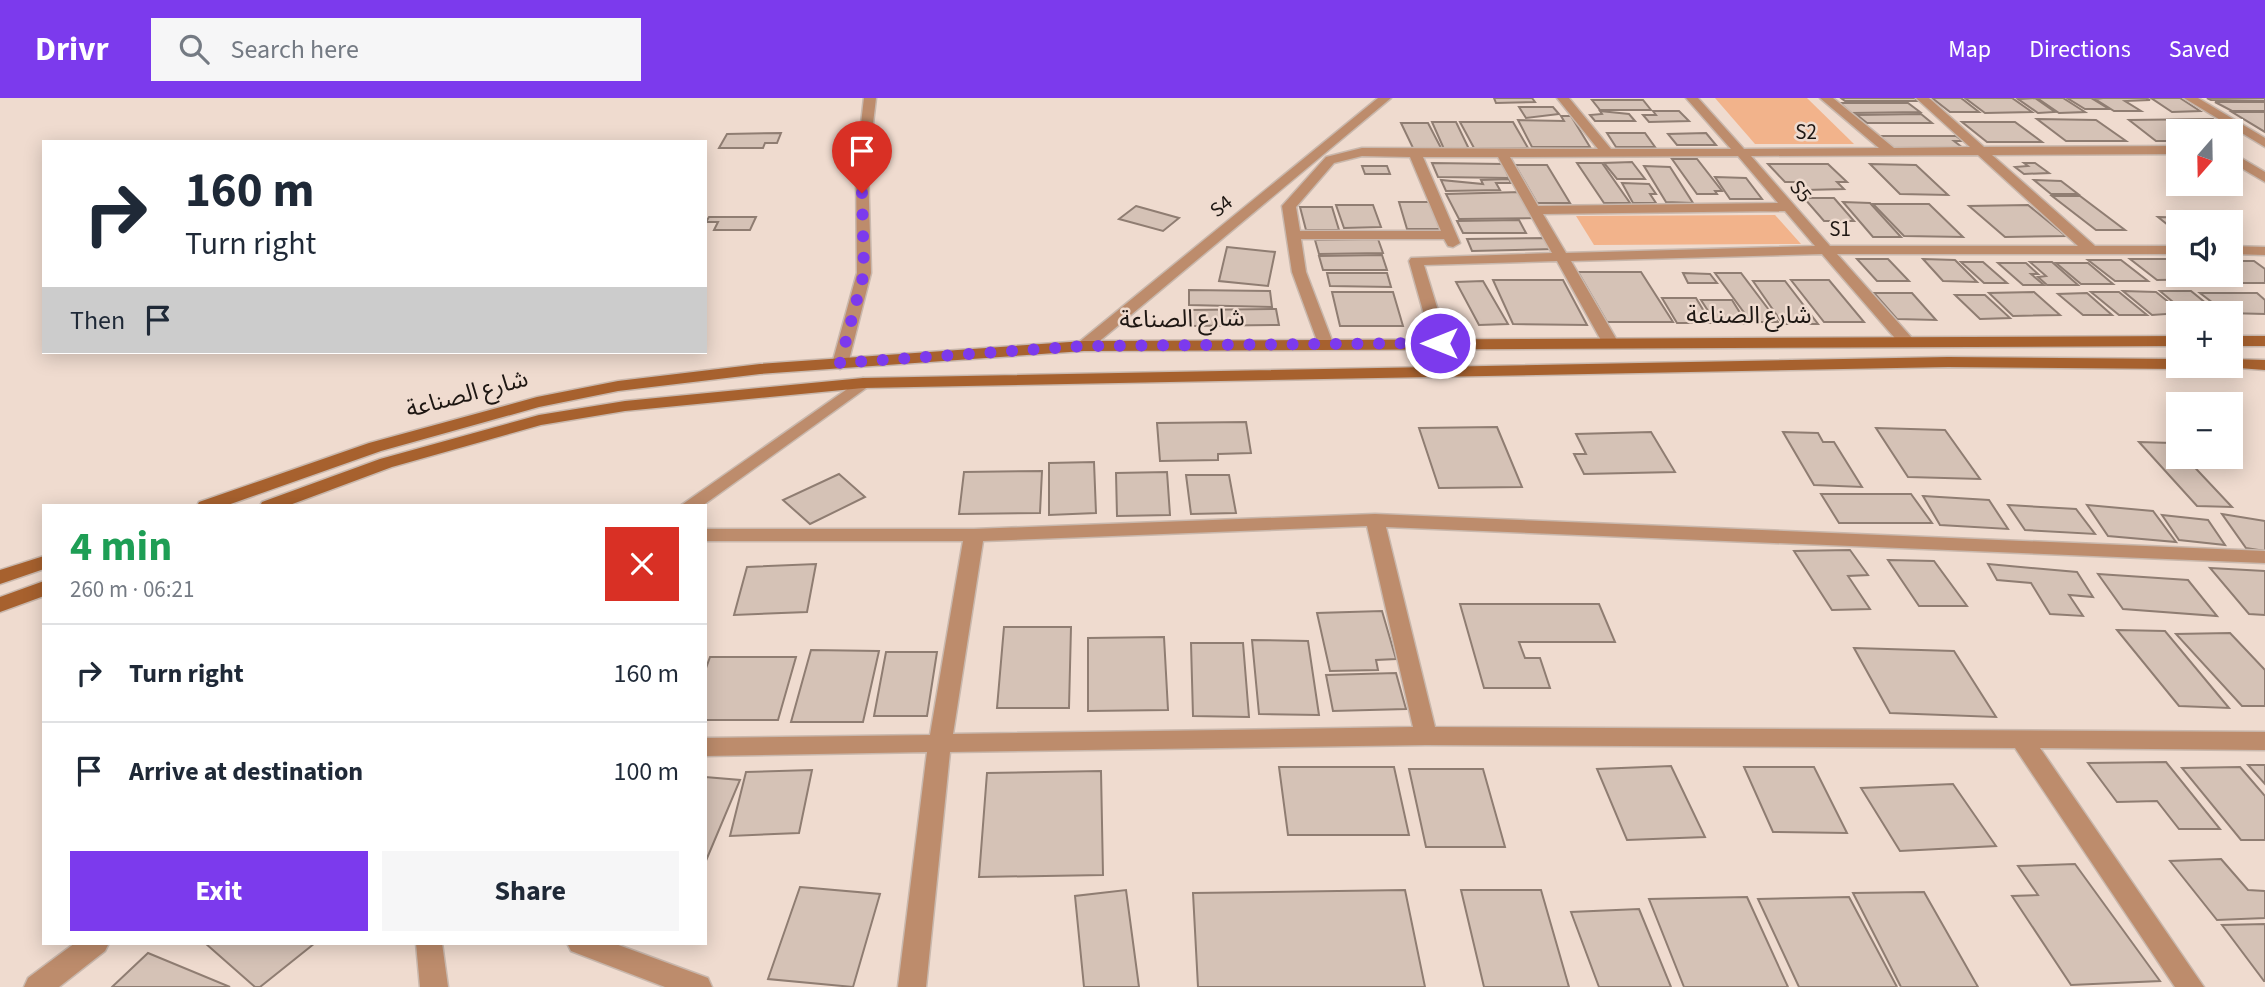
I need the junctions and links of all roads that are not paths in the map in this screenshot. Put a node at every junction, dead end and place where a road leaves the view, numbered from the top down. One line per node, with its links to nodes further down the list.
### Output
1 (870, 98): 39 (street)
2 (1385, 98): 38 (street, S4)
3 (1563, 98): 13 (street)
4 (1692, 98): 14 (street, S5)
5 (1826, 98): 11 (street)
6 (1922, 98): 16 (street)
7 (2190, 98): 8 (street)
8 (2265, 143)
9 (2166, 150): 16 (street, S2)
10 (2244, 150): 12 (street)
11 (1890, 151): 14 (street, S2); 16 (street, S2)
12 (2265, 151)
13 (1607, 152): 14 (street, S2); 15 (street, S2)
14 (1741, 152): 20 (street, S5)
15 (1502, 153): 17 (street, S2); 21 (street)
16 (1979, 153): 25 (street)
17 (1415, 154): 22 (street, S2); 23 (street)
18 (2244, 164): 19 (street)
19 (2265, 178)
20 (1787, 207): 21 (street); 24 (street, S5)
21 (1534, 210): 29 (street)
22 (1294, 234): 23 (street); 37 (street)
23 (1449, 235): 30 (street)
24 (1822, 250): 25 (street, S1); 29 (street, S1); 31 (street, S5)
25 (2091, 250): 26 (street, S1)
26 (2166, 250)
27 (2243, 250): 28 (street)
28 (2265, 251)
29 (1562, 258): 30 (street, S1); 35 (street)
30 (1460, 260): 36 (street, S1)
31 (1906, 341): 32 (main road, شارع الصناعة); 35 (main road, شارع الصناعة)
32 (2166, 341)
33 (2243, 341): 34 (main road)
34 (2265, 341)
35 (1610, 342): 36 (main road, شارع الصناعة)
36 (1440, 343): 37 (main road, شارع الصناعة)
37 (1325, 344): 38 (main road, شارع الصناعة)
38 (1084, 346): 39 (main road, شارع الصناعة)
39 (840, 363): 44 (main road, شارع الصناعة)
40 (2166, 364): 43 (main road, شارع الصناعة)
41 (2243, 364): 42 (main road)
42 (2265, 365)
43 (863, 383): 45 (main road, شارع الصناعة); 46 (street)
44 (212, 504)
45 (274, 504)
46 (692, 504)
47 (1375, 520): 49 (street); 50 (street); 55 (street)
48 (707, 535): 49 (street)
49 (974, 535): 58 (street)
50 (2265, 557)
51 (42, 563): 52 (main road)
52 (0, 578)
53 (42, 590): 54 (main road)
54 (0, 604)
55 (1426, 736): 56 (street); 58 (street)
56 (2022, 740): 57 (street); 67 (street)
57 (2265, 741)
58 (940, 742): 59 (street); 66 (street)
59 (707, 747)
60 (93, 945): 63 (street)
61 (429, 945): 64 (street)
62 (585, 945): 65 (street)
63 (38, 987)
64 (434, 987)
65 (698, 987)
66 (912, 987)
67 (2190, 987)

